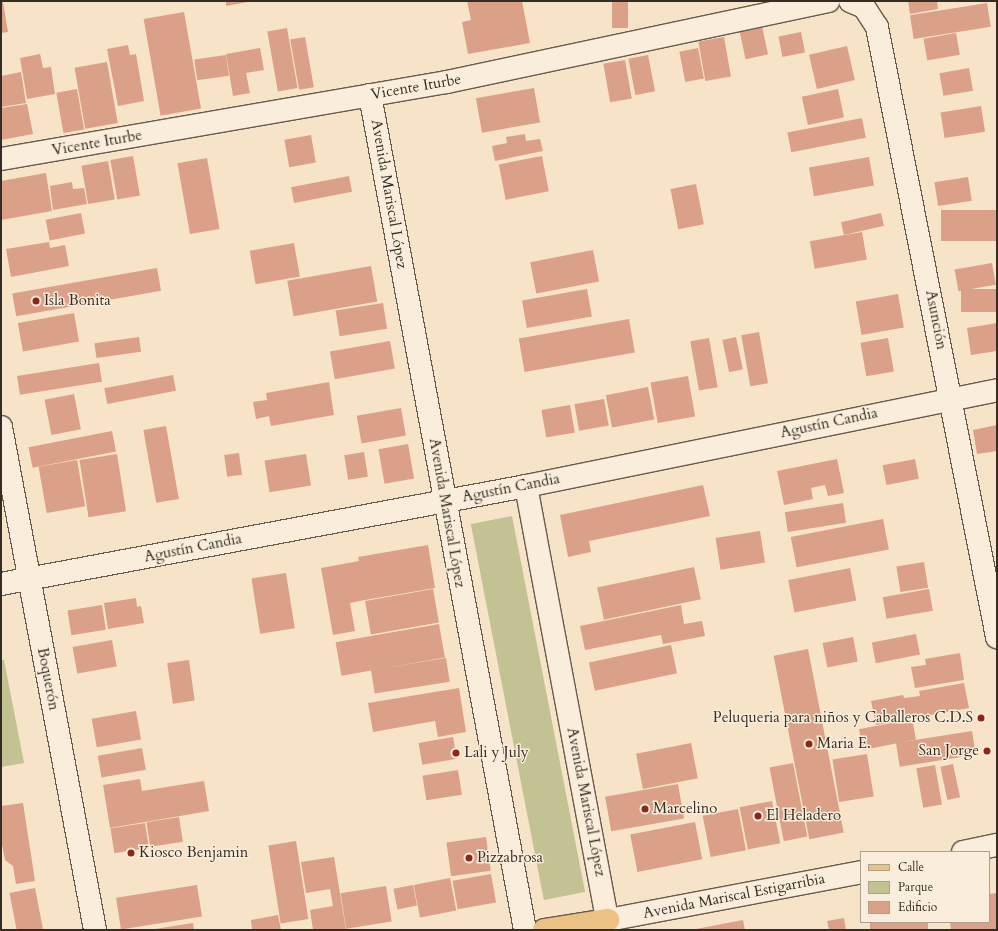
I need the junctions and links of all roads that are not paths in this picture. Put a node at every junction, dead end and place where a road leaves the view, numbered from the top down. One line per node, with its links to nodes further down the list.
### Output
1 (828, 1): 3 (street, Vicente Iturbe)
2 (857, 4): 6 (street, Asunción)
3 (370, 95): 4 (street, Vicente Iturbe); 9 (street, Avenida Mariscal López)
4 (1, 159)
5 (997, 390): 6 (street, Agustín Candia)
6 (951, 398): 8 (street, Agustín Candia); 12 (street, Asunción)
7 (1, 427): 10 (street, Boquerón)
8 (526, 486): 9 (street, Agustín Candia); 16 (street, Avenida Mariscal López)
9 (445, 501): 10 (street, Agustín Candia); 18 (street, Avenida Mariscal López)
10 (29, 579): 11 (street, Agustín Candia); 17 (street, Boquerón)
11 (1, 584)
12 (997, 637)
13 (997, 846): 14 (street)
14 (969, 851)
15 (860, 872): 16 (street, Avenida Mariscal Estigarribia)
16 (609, 925): 19 (main road)
17 (95, 930)
18 (525, 930)
19 (544, 930)

